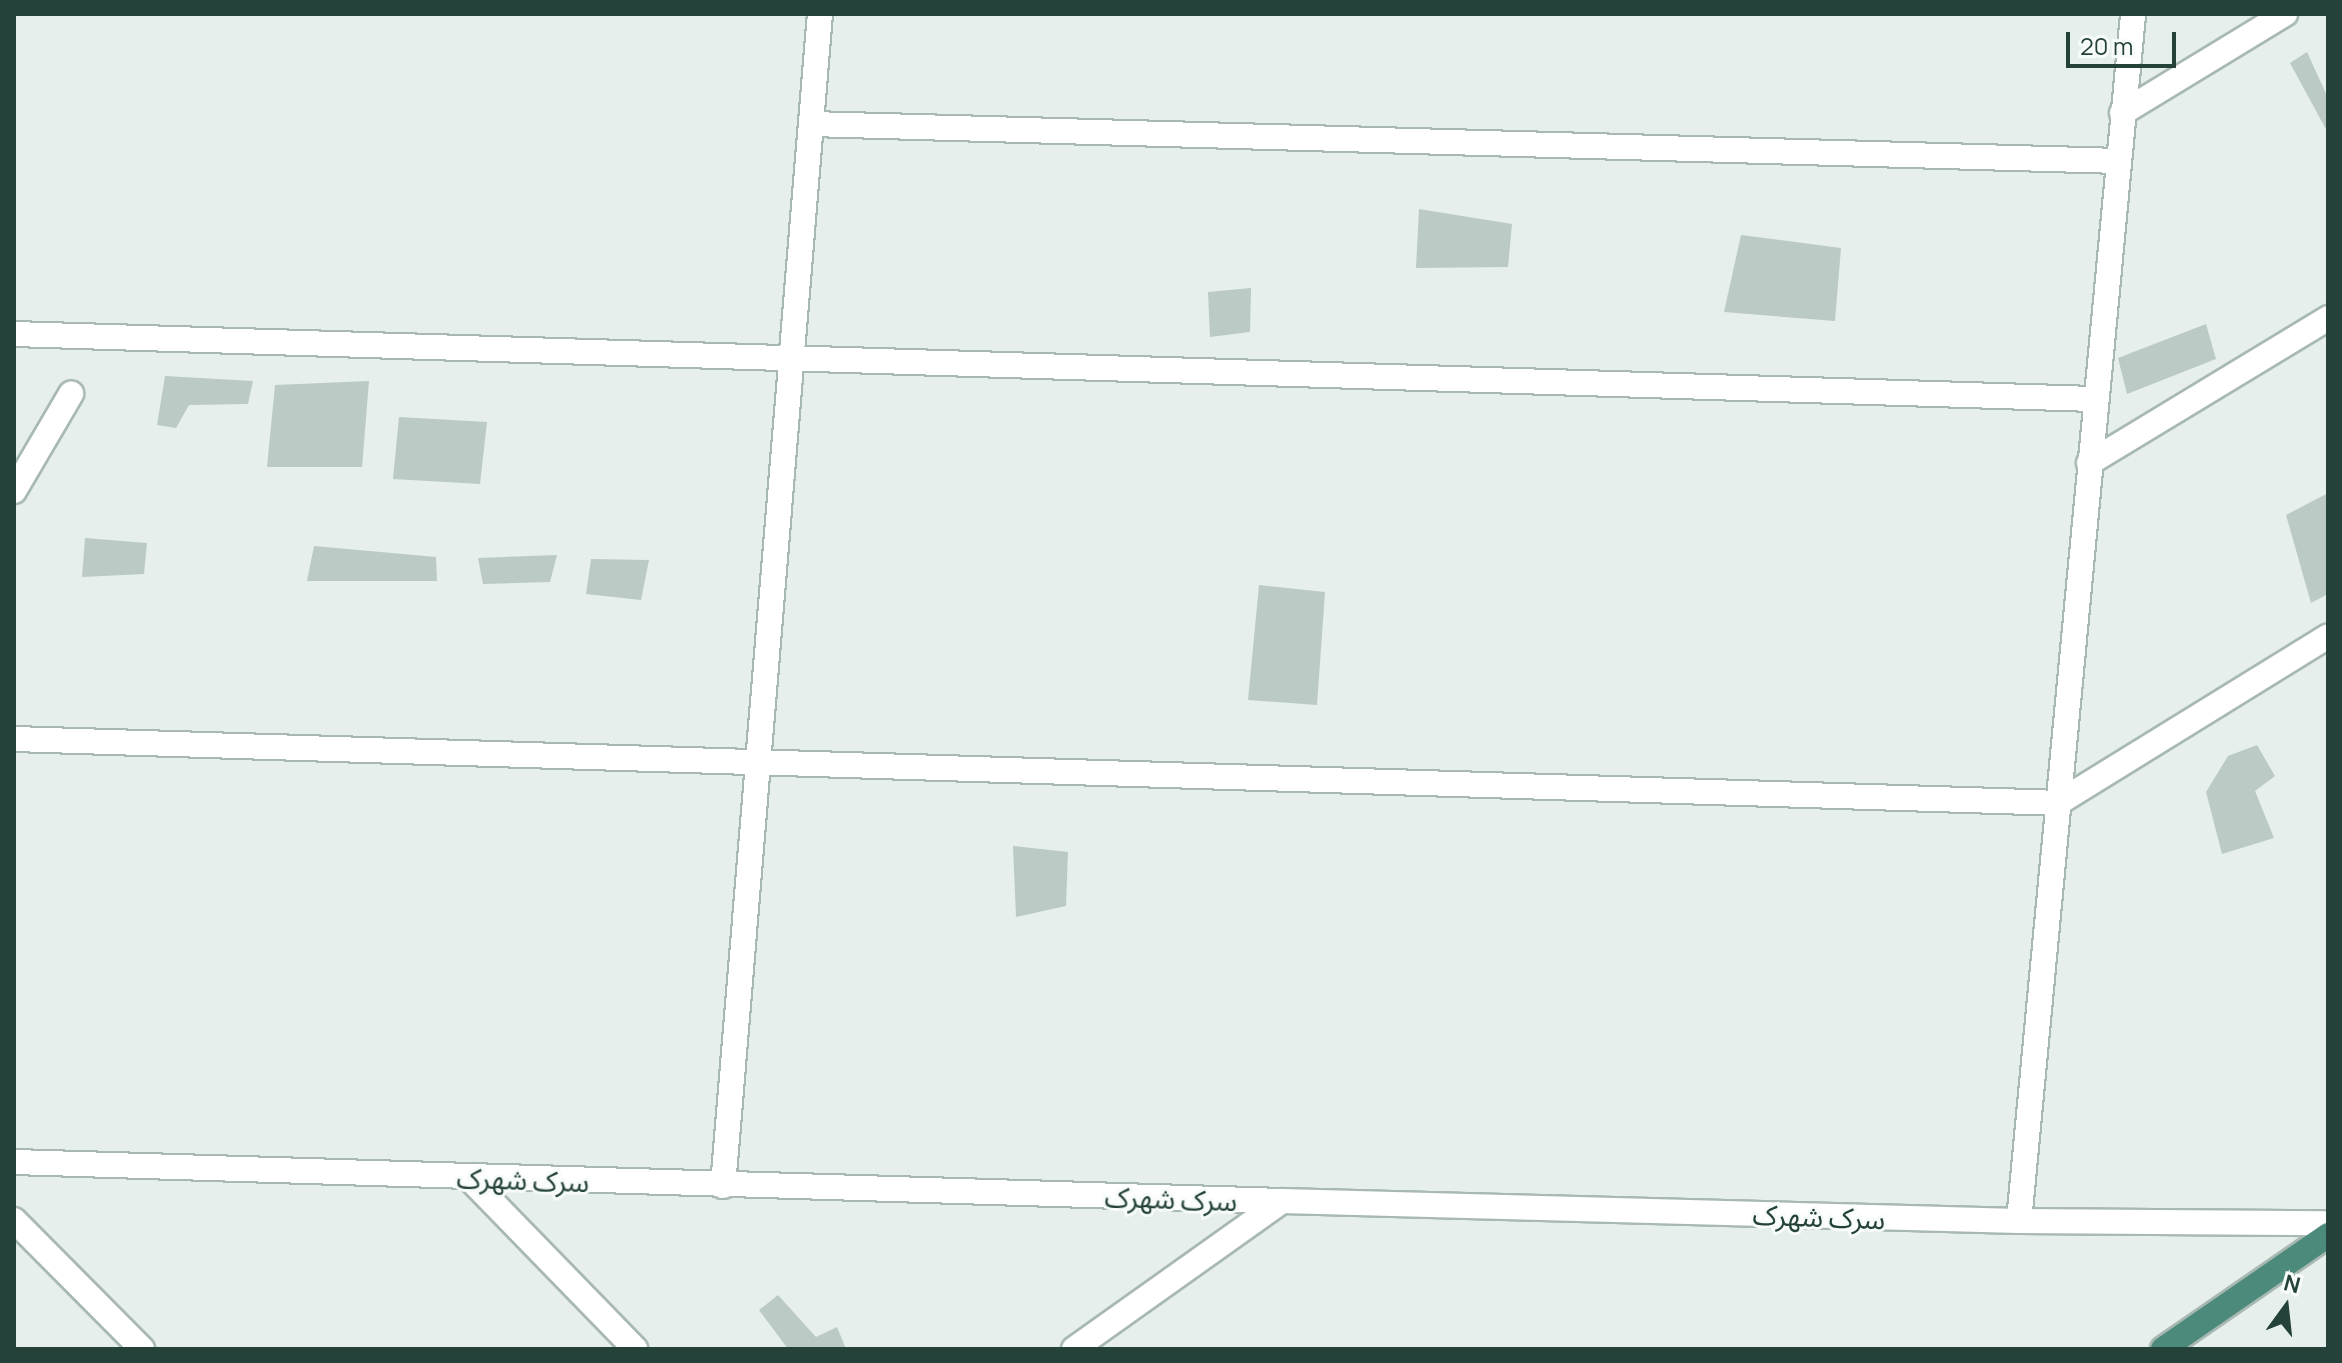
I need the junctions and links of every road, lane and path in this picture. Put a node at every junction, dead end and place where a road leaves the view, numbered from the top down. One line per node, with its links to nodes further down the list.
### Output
1 (820, 14): 5 (street)
2 (2133, 14): 4 (street)
3 (2285, 14): 4 (street)
4 (2122, 113): 6 (street)
5 (811, 124): 6 (street); 9 (street)
6 (2117, 161): 11 (street)
7 (2328, 318): 12 (street)
8 (14, 334): 9 (street)
9 (792, 358): 11 (street); 16 (street)
10 (71, 394): 13 (street)
11 (2095, 399): 12 (street)
12 (2089, 463): 17 (street)
13 (14, 491)
14 (2328, 636): 17 (street)
15 (14, 739): 16 (street)
16 (758, 761): 17 (street); 20 (street)
17 (2058, 803): 23 (street)
18 (14, 1162): 19 (street, سرک شهرک)
19 (468, 1177): 20 (street, سرک شهرک); 27 (street)
20 (723, 1186): 21 (street, سرک شهرک)
21 (1282, 1201): 23 (street, سرک شهرک); 28 (street)
22 (14, 1220): 26 (street)
23 (2019, 1221): 24 (street, سرک شهرک)
24 (2328, 1223)
25 (2328, 1235): 29 (highway)
26 (142, 1349)
27 (635, 1349)
28 (1074, 1349)
29 (2163, 1349)

